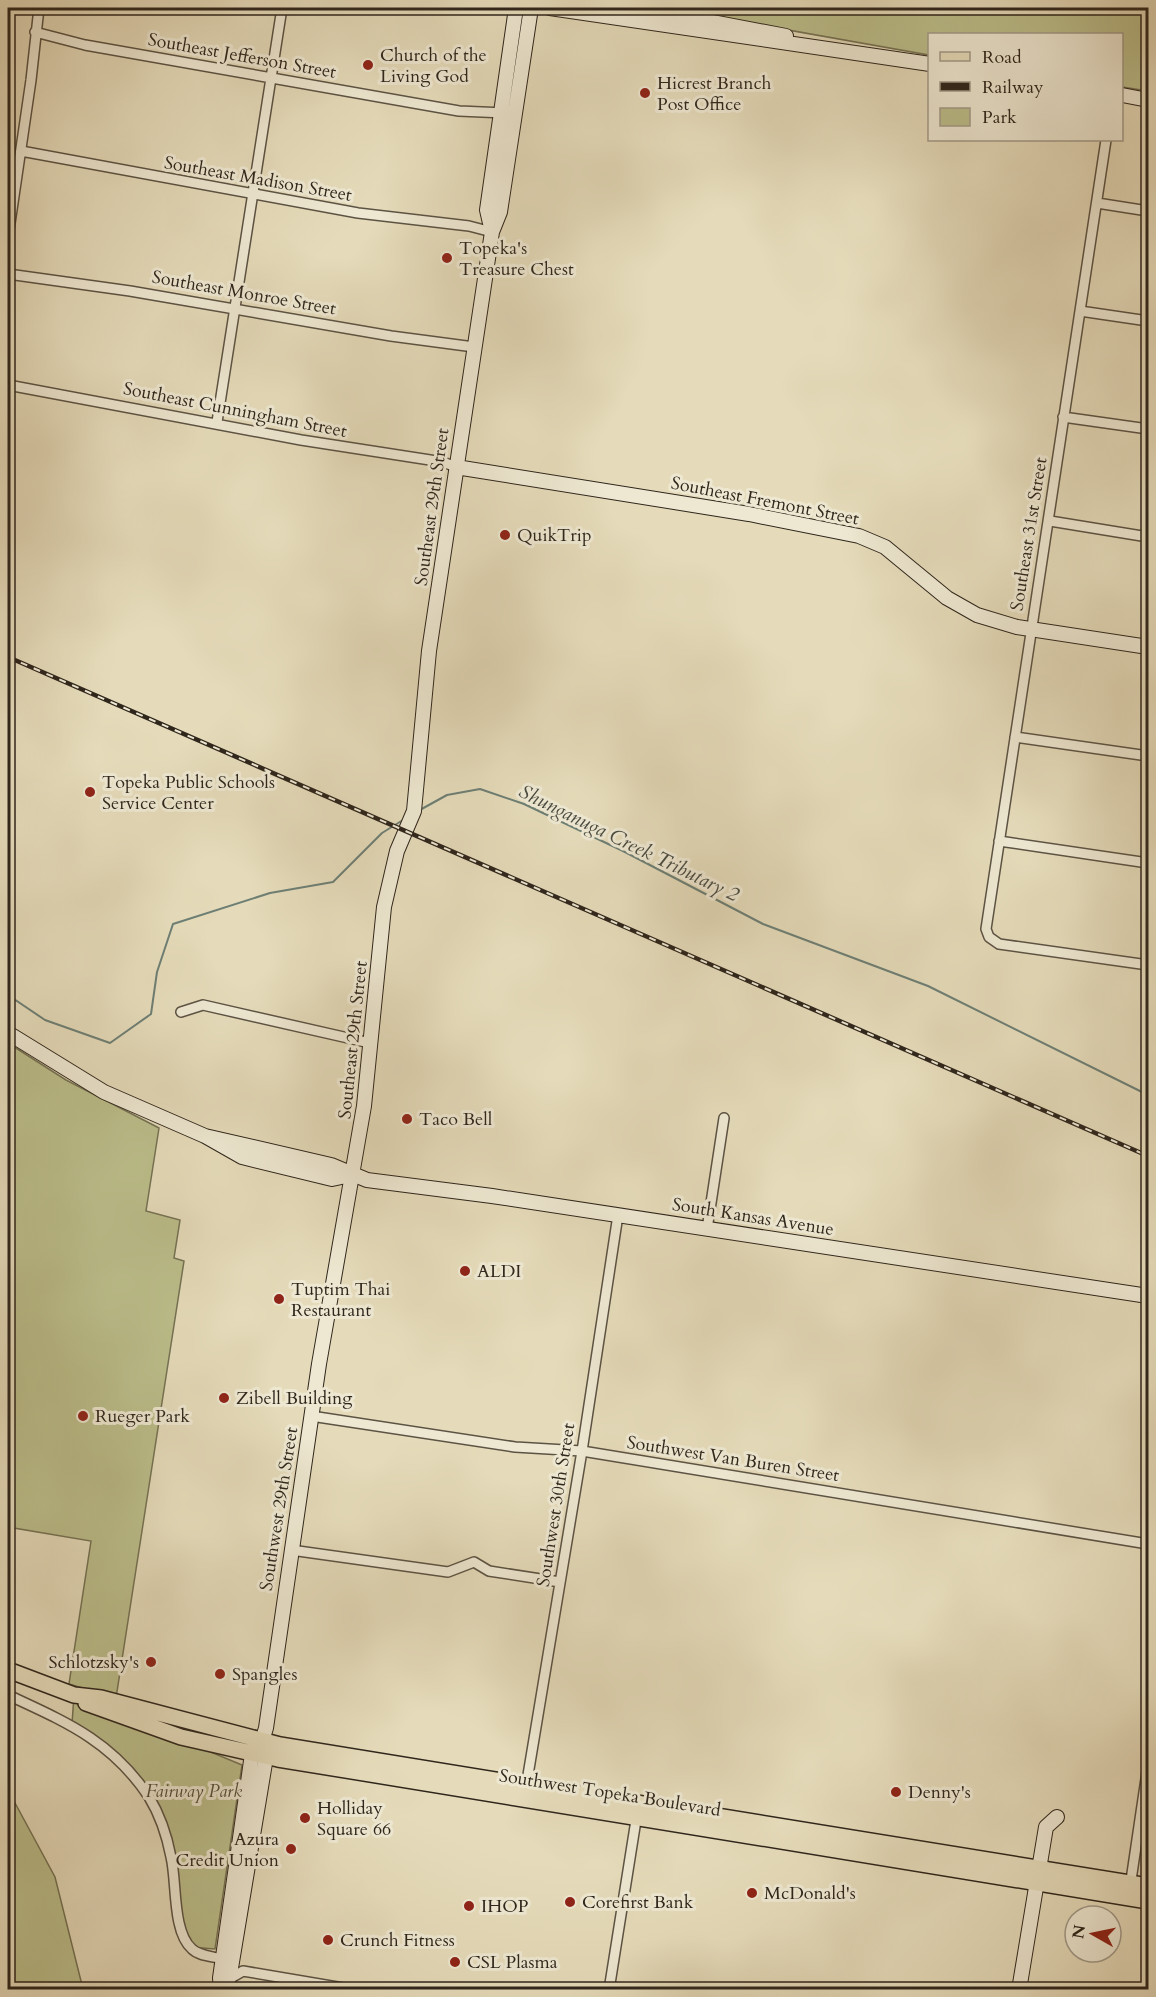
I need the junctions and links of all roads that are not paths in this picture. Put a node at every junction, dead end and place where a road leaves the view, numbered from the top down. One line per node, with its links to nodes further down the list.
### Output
1 (39, 8): 7 (street)
2 (282, 8): 10 (street)
3 (516, 8): 13 (main road, Southeast 29th Street)
4 (531, 8): 14 (main road, Southeast 29th Street)
5 (550, 8): 8 (main road)
6 (639, 8): 8 (main road)
7 (35, 32): 10 (street, Southeast Jefferson Street); 16 (street)
8 (799, 42): 9 (main road)
9 (928, 64)
10 (271, 78): 13 (street, Southeast Jefferson Street); 17 (street)
11 (1123, 95): 12 (main road)
12 (1149, 100)
13 (501, 112): 14 (street, Southeast Jefferson Street); 20 (main road, Southeast 29th Street)
14 (515, 114): 20 (main road, Southeast 29th Street)
15 (1106, 141): 18 (street, Southeast 31st Street)
16 (21, 150): 17 (street, Southeast Madison Street); 21 (street)
17 (251, 194): 20 (street, Southeast Madison Street); 23 (street)
18 (1097, 203): 19 (street); 24 (street, Southeast 31st Street)
19 (1149, 211)
20 (492, 232): 26 (main road, Southeast 29th Street)
21 (8, 237)
22 (8, 274): 23 (street, Southeast Monroe Street)
23 (233, 309): 26 (street, Southeast Monroe Street); 29 (street)
24 (1080, 311): 25 (street); 28 (street, Southeast 31st Street)
25 (1149, 321)
26 (474, 347): 31 (main road, Southeast 29th Street)
27 (8, 385): 29 (street, Southeast Cunningham Street)
28 (1063, 417): 30 (street); 32 (street, Southeast 31st Street)
29 (217, 422): 31 (street, Southeast Cunningham Street)
30 (1149, 429)
31 (456, 467): 34 (main road, Southeast Fremont Street); 43 (main road, Southeast 29th Street)
32 (1050, 521): 33 (street); 34 (street, Southeast 31st Street)
33 (1149, 537)
34 (1031, 629): 35 (main road, Southeast Fremont Street); 36 (street, Southeast 31st Street)
35 (1149, 647)
36 (1015, 737): 37 (street); 38 (street, Southeast 31st Street)
37 (1149, 756)
38 (999, 841): 39 (street); 40 (street, Southeast 31st Street)
39 (1149, 863)
40 (1149, 965)
41 (182, 1012): 43 (street)
42 (8, 1033): 45 (main road, South Kansas Avenue)
43 (370, 1042): 45 (main road, Southeast 29th Street)
44 (724, 1118): 47 (street)
45 (351, 1175): 46 (main road, South Kansas Avenue); 49 (main road, Southwest 29th Street)
46 (618, 1215): 47 (main road, South Kansas Avenue); 50 (street, Southwest 30th Street)
47 (707, 1229): 48 (main road, South Kansas Avenue)
48 (1149, 1296)
49 (311, 1416): 50 (street, Southwest Van Buren Street); 52 (main road, Southwest 29th Street)
50 (582, 1451): 51 (street, Southwest Van Buren Street); 53 (street, Southwest 30th Street)
51 (1149, 1544)
52 (291, 1550): 53 (street); 57 (main road, Southwest 29th Street)
53 (560, 1582): 60 (street, Southwest 30th Street)
54 (8, 1670): 56 (main road, Southwest Topeka Boulevard)
55 (8, 1695): 67 (street)
56 (74, 1695): 57 (main road, Southwest Topeka Boulevard); 58 (main road, Southwest Topeka Boulevard)
57 (262, 1741): 58 (main road, Southwest 29th Street); 60 (main road, Southwest Topeka Boulevard)
58 (259, 1756): 60 (main road, Southwest Topeka Boulevard); 67 (main road, Southwest 29th Street); 68 (main road, Southwest 29th Street)
59 (1149, 1765): 65 (street)
60 (526, 1792): 61 (main road, Southwest Topeka Boulevard)
61 (638, 1810): 63 (main road, Southwest Topeka Boulevard); 70 (street)
62 (1057, 1817): 63 (main road)
63 (1037, 1876): 65 (main road, Southwest Topeka Boulevard); 71 (main road)
64 (1149, 1886): 65 (main road, Southwest Topeka Boulevard)
65 (1129, 1891): 66 (main road, Southwest Topeka Boulevard)
66 (1149, 1901)
67 (222, 1959): 68 (main road, Southwest 29th Street)
68 (225, 1986): 69 (street)
69 (354, 1989)
70 (609, 1989)
71 (1019, 1989)

